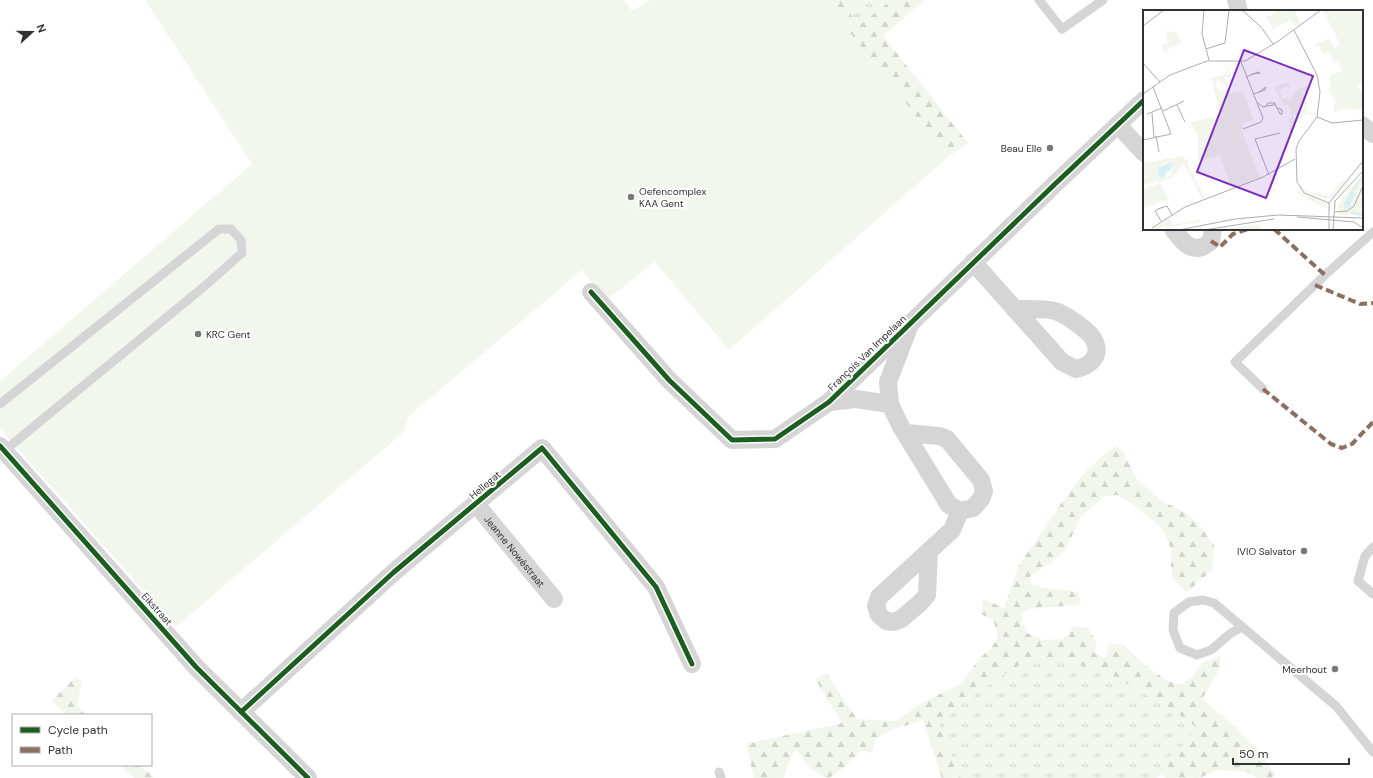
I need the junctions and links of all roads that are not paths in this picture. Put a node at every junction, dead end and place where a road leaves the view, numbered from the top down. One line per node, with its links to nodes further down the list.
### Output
1 (1103, 0): 3 (lane)
2 (1236, 0): 4 (street)
3 (1041, 1)
4 (1239, 10)
5 (1143, 101): 6 (street, François Van Impelaan)
6 (1118, 125): 9 (street); 13 (street, François Van Impelaan)
7 (1363, 126): 8 (street)
8 (1373, 134)
9 (1143, 152)
10 (1174, 230): 11 (street)
11 (1213, 230)
12 (1373, 232): 17 (lane)
13 (973, 262): 15 (street); 16 (street, François Van Impelaan)
14 (591, 292): 18 (street, François Van Impelaan)
15 (1014, 309)
16 (911, 323): 18 (street, François Van Impelaan); 20 (street, François Van Impelaan)
17 (1263, 389)
18 (829, 402): 20 (street, François Van Impelaan)
19 (0, 404): 22 (lane)
20 (890, 404): 21 (street, François Van Impelaan)
21 (906, 433): 24 (street, François Van Impelaan); 24 (street)
22 (2, 448): 31 (street, Eikstraat)
23 (476, 504): 28 (street, Jeanne Nowéstraat); 30 (street, Hellegat); 31 (street, Hellegat)
24 (960, 511): 26 (street)
25 (1373, 547): 27 (lane)
26 (929, 551)
27 (1373, 594)
28 (554, 599)
29 (1242, 627): 29 (lane); 32 (lane)
30 (692, 664)
31 (241, 712): 33 (street, Eikstraat)
32 (1373, 752)
33 (308, 778)

